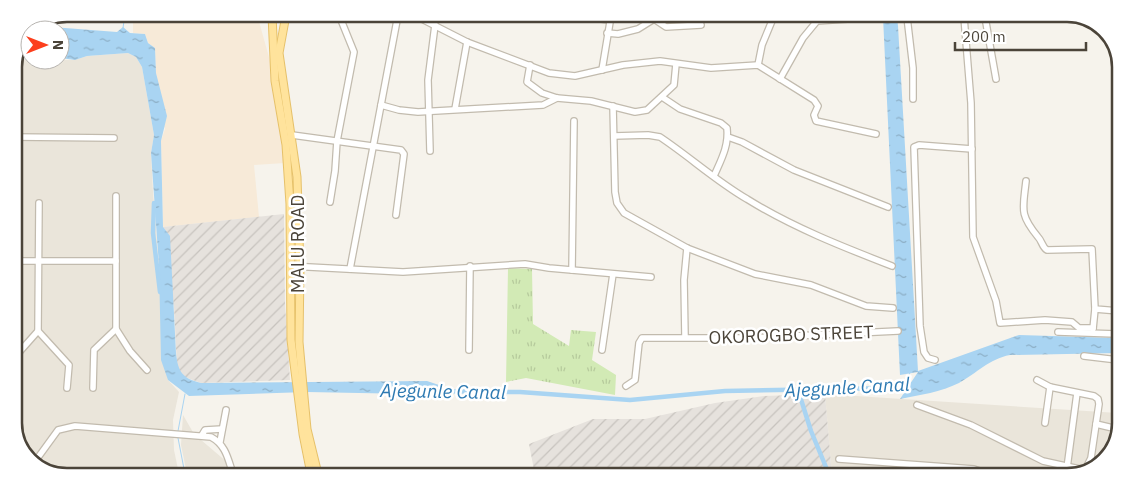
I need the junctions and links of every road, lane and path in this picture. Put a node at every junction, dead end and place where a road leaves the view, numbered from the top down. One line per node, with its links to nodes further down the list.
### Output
1 (272, 22): 39 (main road, MALU ROAD)
2 (285, 22): 32 (main road, MALU ROAD)
3 (342, 22): 38 (street)
4 (397, 22): 27 (street)
5 (428, 22): 15 (street)
6 (609, 22): 16 (street)
7 (649, 22): 16 (street)
8 (658, 22): 14 (street)
9 (772, 22): 20 (street)
10 (815, 22): 22 (street)
11 (908, 22): 26 (street)
12 (964, 22): 41 (street)
13 (985, 22): 23 (street)
14 (701, 24)
15 (434, 25): 17 (street); 30 (street)
16 (607, 33): 21 (street)
17 (467, 42): 19 (street); 29 (street)
18 (676, 64): 20 (street); 21 (street); 24 (street)
19 (530, 65): 21 (street); 25 (street)
20 (758, 66): 22 (street)
21 (602, 70)
22 (780, 78): 33 (street)
23 (996, 79)
24 (662, 97): 28 (street); 36 (street)
25 (557, 98): 28 (street); 29 (street)
26 (913, 99)
27 (381, 105): 30 (street); 40 (street)
28 (613, 106): 34 (street)
29 (456, 109): 30 (street)
30 (428, 110): 42 (street)
31 (574, 121): 59 (street)
32 (292, 134): 38 (street); 39 (main road, MALU ROAD)
33 (876, 134)
34 (614, 136): 43 (street); 50 (street)
35 (23, 137): 37 (street)
36 (728, 137): 43 (street); 48 (street)
37 (114, 138)
38 (337, 141): 40 (street); 47 (street)
39 (289, 145): 54 (main road, MALU ROAD); 57 (main road, MALU ROAD)
40 (372, 147): 49 (street); 58 (street)
41 (972, 149): 66 (street); 77 (street)
42 (430, 151)
43 (714, 176): 56 (street)
44 (1026, 181): 63 (street)
45 (116, 196): 53 (street)
46 (39, 202): 52 (street)
47 (330, 202)
48 (888, 207)
49 (396, 215)
50 (687, 248): 62 (street); 71 (street)
51 (23, 261): 52 (street)
52 (38, 261): 53 (street); 67 (street)
53 (116, 261): 65 (street)
54 (290, 266): 57 (street); 79 (main road, MALU ROAD)
55 (470, 266): 58 (street); 59 (street); 73 (street)
56 (892, 266)
57 (300, 267): 58 (street); 79 (main road, MALU ROAD)
58 (350, 269)
59 (572, 270): 60 (street)
60 (613, 274): 61 (street); 74 (street)
61 (651, 277)
62 (893, 308)
63 (1095, 309): 64 (street); 66 (street)
64 (1112, 310)
65 (116, 329): 78 (street); 84 (street)
66 (1093, 330): 69 (street); 70 (street)
67 (38, 331): 72 (street); 83 (street)
68 (898, 331): 71 (street, OKOROGBO STREET)
69 (1058, 332)
70 (1112, 333)
71 (685, 337): 81 (street, OKOROGBO STREET)
72 (23, 348)
73 (469, 350)
74 (602, 350)
75 (1084, 356): 76 (street)
76 (1112, 359)
77 (934, 360)
78 (147, 370)
79 (299, 378): 86 (main road, MALU ROAD)
80 (1038, 380): 82 (street)
81 (626, 386)
82 (1050, 387): 85 (street); 89 (street)
83 (67, 388)
84 (93, 388)
85 (1077, 393): 90 (street); 102 (street)
86 (301, 398): 99 (main road, MALU ROAD); 100 (main road, MALU ROAD)
87 (917, 405): 102 (street)
88 (226, 410): 92 (street)
89 (1044, 423)
90 (1096, 424): 91 (street); 97 (street)
91 (1112, 428)
92 (222, 429): 93 (street); 94 (street)
93 (202, 435): 94 (street); 95 (street)
94 (220, 442): 98 (street)
95 (39, 458)
96 (839, 459): 101 (street)
97 (1087, 464)
98 (231, 468)
99 (310, 468)
100 (317, 468)
101 (960, 468)
102 (1067, 468)

